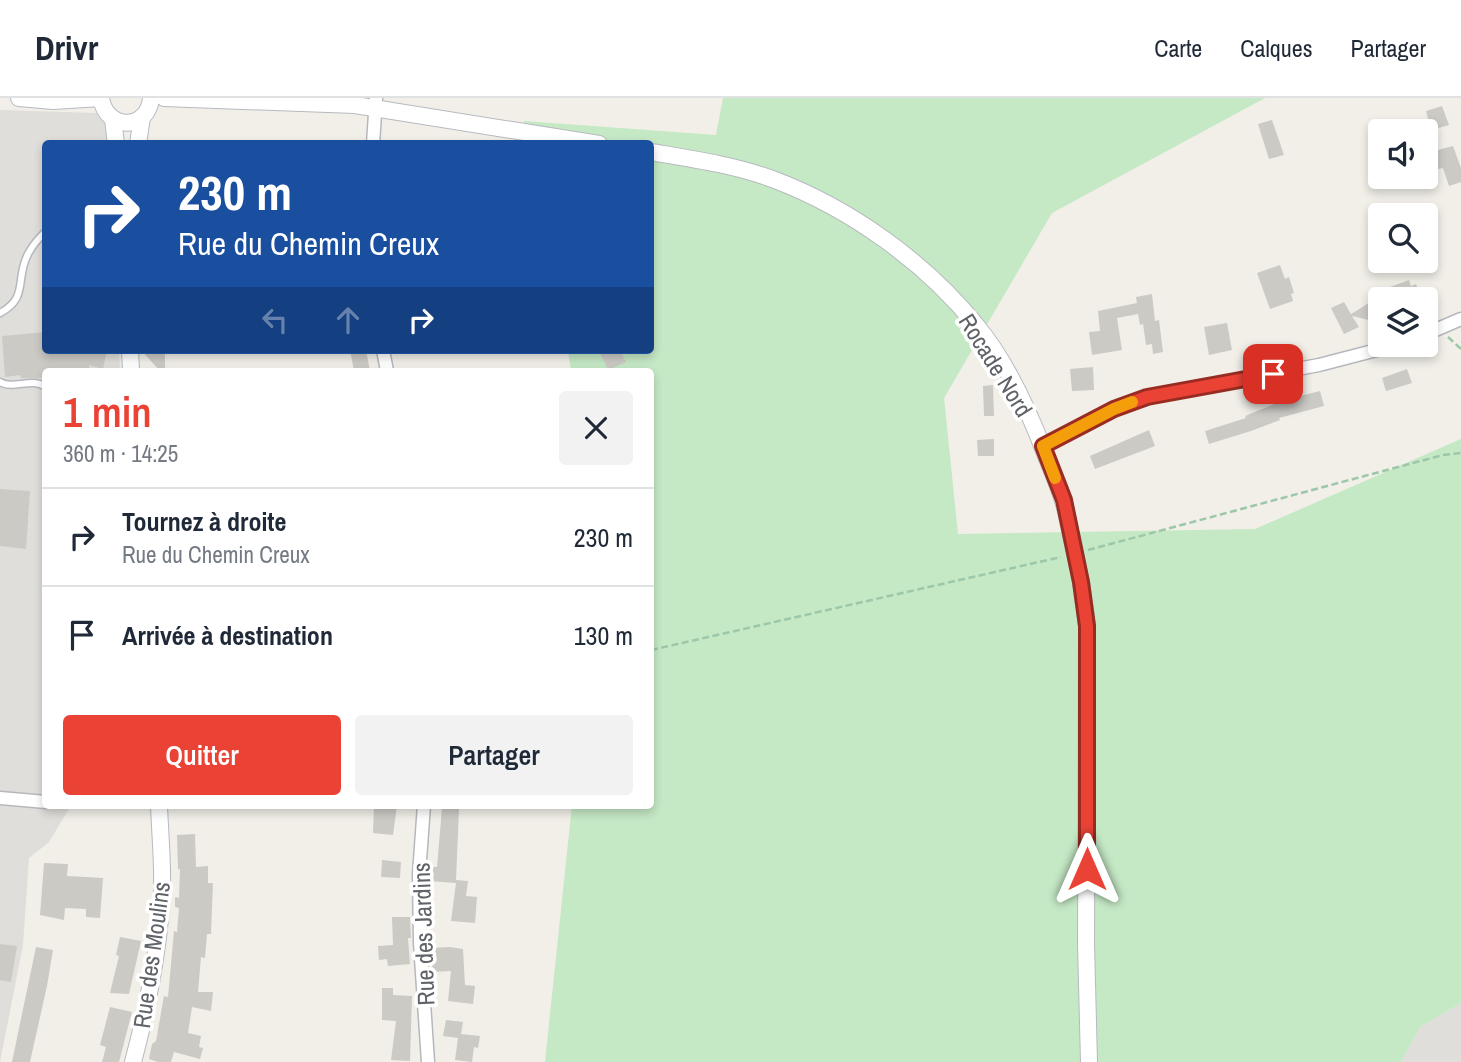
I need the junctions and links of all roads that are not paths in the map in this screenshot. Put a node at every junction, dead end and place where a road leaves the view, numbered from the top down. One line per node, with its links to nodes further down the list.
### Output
1 (19, 98): 2 (main road)
2 (101, 98): 7 (main road)
3 (151, 98): 6 (main road)
4 (164, 98): 5 (main road)
5 (376, 103): 10 (street); 11 (main road)
6 (142, 117): 7 (main road); 9 (main road)
7 (113, 119): 8 (main road)
8 (116, 140)
9 (139, 140)
10 (373, 140)
11 (577, 140)
12 (654, 153): 20 (main road, Rocade Nord)
13 (42, 236): 14 (lane)
14 (0, 313)
15 (1461, 319): 16 (street)
16 (1438, 329)
17 (1368, 352): 20 (street)
18 (0, 382): 19 (lane)
19 (42, 385)
20 (1043, 446): 27 (main road, Rocade Nord, bridge)
21 (0, 798): 22 (street)
22 (42, 802)
23 (159, 809): 25 (main road, Rue des Moulins)
24 (424, 809): 26 (street, Rue des Jardins)
25 (133, 1062)
26 (428, 1062)
27 (1089, 1062)

